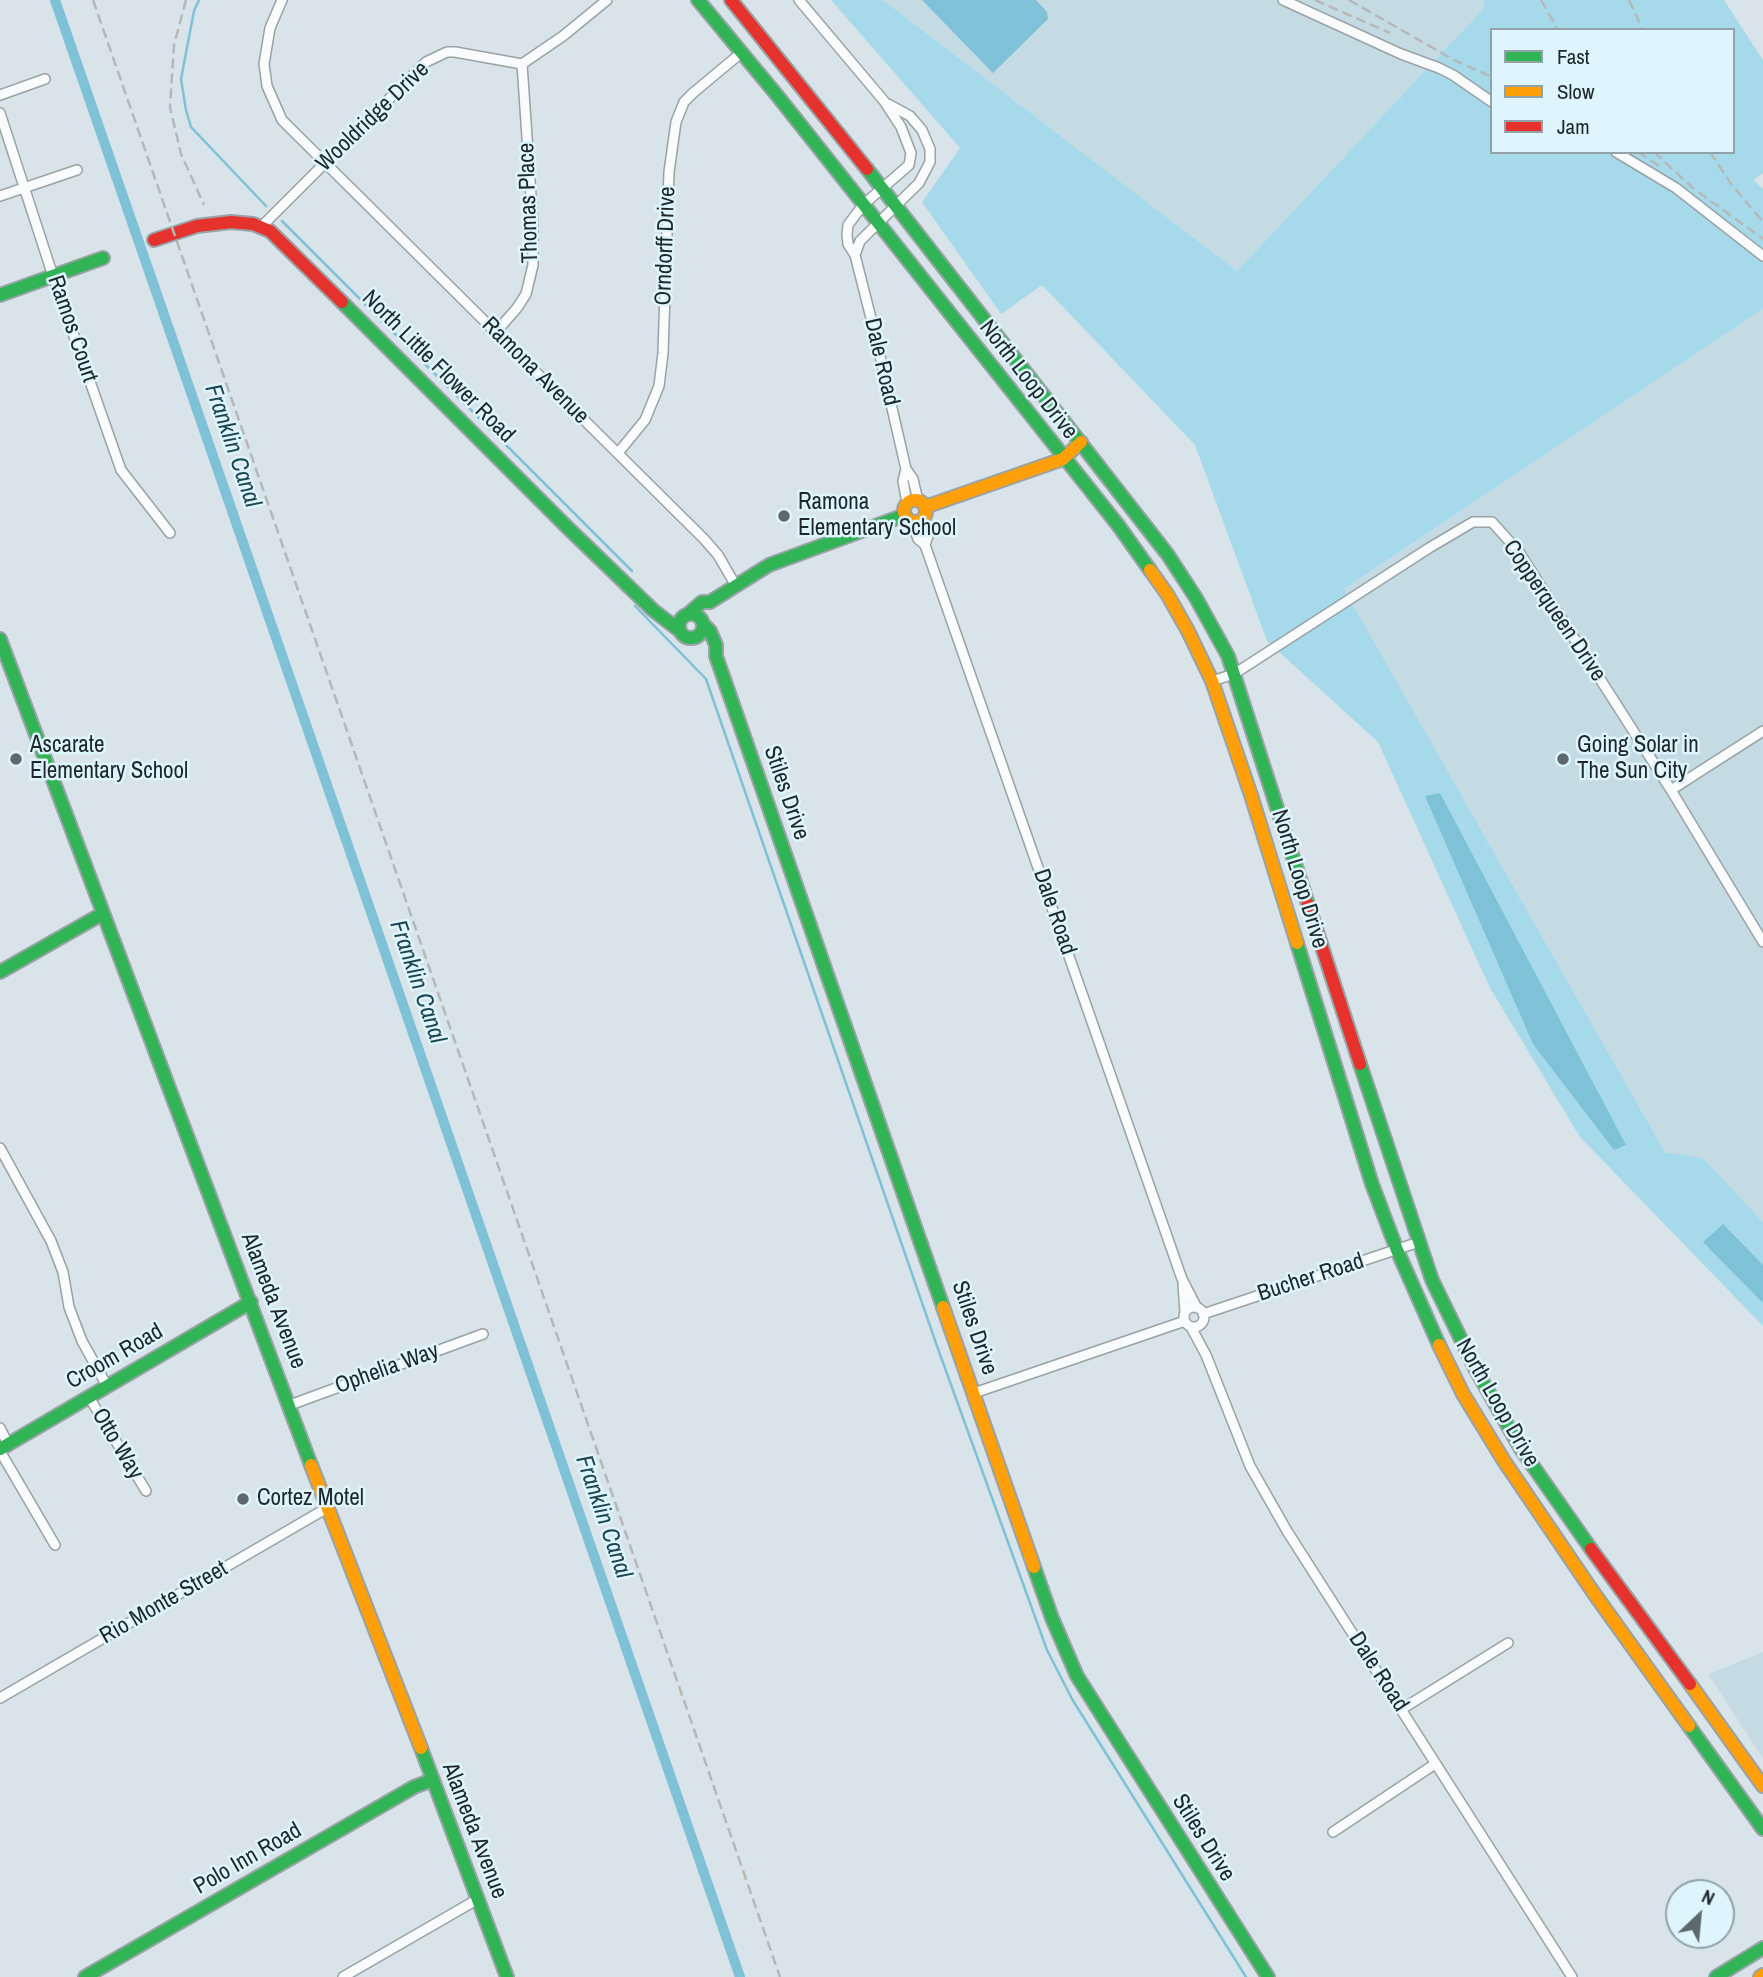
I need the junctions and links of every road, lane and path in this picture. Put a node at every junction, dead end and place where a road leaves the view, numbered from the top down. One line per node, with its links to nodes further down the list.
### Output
1 (282, 0): 16 (street, Ramona Avenue)
2 (607, 0): 7 (street)
3 (698, 0): 8 (main road, North Loop Drive)
4 (731, 0): 19 (main road, North Loop Drive)
5 (799, 0): 12 (street, Dale Road)
6 (1283, 0): 13 (street)
7 (595, 3): 9 (street)
8 (741, 53): 21 (main road, North Loop Drive); 33 (street, Orndorff Drive)
9 (522, 64): 16 (street, Wooldridge Drive); 31 (street, Thomas Place)
10 (46, 79): 11 (street)
11 (0, 95)
12 (884, 101): 19 (street, Dale Road); 22 (street, Dale Road)
13 (1490, 101)
14 (0, 113): 18 (street, Ramos Court)
15 (1619, 154): 27 (street)
16 (325, 163): 24 (street, Wooldridge Drive); 31 (street, Ramona Avenue)
17 (77, 170): 18 (street)
18 (24, 188): 20 (street); 29 (street, Ramos Court)
19 (882, 189): 21 (street, Dale Road); 22 (main road, North Loop Drive)
20 (0, 196)
21 (863, 205): 23 (main road, North Loop Drive); 26 (street, Dale Road)
22 (894, 205): 23 (street, Dale Road); 32 (main road, North Loop Drive)
23 (877, 223): 26 (street, Dale Road); 34 (main road, North Loop Drive)
24 (262, 226): 25 (main road); 40 (main road, North Little Flower Road)
25 (154, 240)
26 (855, 255): 35 (street, Dale Road)
27 (1763, 256)
28 (103, 258): 29 (main road)
29 (53, 276): 30 (main road); 36 (street, Ramos Court)
30 (0, 295)
31 (496, 332): 33 (street, Ramona Avenue)
32 (1081, 442): 34 (main road); 45 (main road, North Loop Drive)
33 (618, 453): 37 (street, Ramona Avenue)
34 (1063, 458): 35 (main road); 46 (main road, North Loop Drive)
35 (915, 511): 37 (main road); 57 (street, Dale Road)
36 (170, 533)
37 (736, 586): 38 (main road)
38 (710, 602): 39 (main road); 41 (main road)
39 (687, 614): 40 (main road); 41 (main road); 42 (main road)
40 (663, 616): 42 (main road, North Little Flower Road)
41 (703, 622): 42 (main road); 44 (main road, Stiles Drive)
42 (685, 634): 44 (main road)
43 (0, 639): 49 (main road, Alameda Avenue)
44 (716, 656): 64 (main road, Stiles Drive)
45 (1234, 674): 46 (street, Copperqueen Drive); 48 (street, Copperqueen Drive); 51 (main road, North Loop Drive)
46 (1212, 681): 52 (main road, North Loop Drive)
47 (1763, 731): 48 (street)
48 (1671, 790): 50 (street, Copperqueen Drive)
49 (102, 914): 53 (main road); 58 (main road, Alameda Avenue)
50 (1763, 942)
51 (1326, 959): 52 (main road); 55 (main road, North Loop Drive)
52 (1304, 965): 56 (main road, North Loop Drive)
53 (0, 972)
54 (0, 1148): 63 (street)
55 (1419, 1242): 56 (street, Bucher Road); 70 (main road, North Loop Drive)
56 (1397, 1250): 59 (street, Bucher Road); 72 (main road, North Loop Drive)
57 (1182, 1279): 59 (street, Dale Road); 60 (street, Dale Road)
58 (251, 1302): 63 (main road, Croom Road); 66 (main road, Alameda Avenue)
59 (1201, 1315): 60 (street); 60 (street); 62 (street, Dale Road)
60 (1187, 1320): 62 (street, Dale Road); 64 (street)
61 (483, 1334): 66 (street, Ophelia Way)
62 (1206, 1355): 76 (street, Dale Road)
63 (107, 1386): 65 (main road, Croom Road)
64 (974, 1393): 88 (main road, Stiles Drive)
65 (89, 1397): 68 (main road, Croom Road); 69 (street, Otto Way)
66 (290, 1405): 71 (main road, Alameda Avenue)
67 (0, 1428): 68 (street)
68 (3, 1448): 73 (street)
69 (146, 1491)
70 (1555, 1499): 72 (main road); 79 (main road, North Loop Drive)
71 (327, 1508): 75 (street, Rio Monte Street); 78 (main road, Alameda Avenue)
72 (1538, 1511): 80 (main road, North Loop Drive)
73 (55, 1545)
74 (1507, 1643): 76 (street)
75 (0, 1698)
76 (1402, 1709): 77 (street, Dale Road)
77 (1436, 1764): 81 (street); 89 (street, Dale Road)
78 (432, 1780): 82 (main road, Alameda Avenue); 84 (main road, Polo Inn Road)
79 (1763, 1786)
80 (1763, 1829)
81 (1333, 1832)
82 (478, 1899): 86 (street); 87 (main road, Alameda Avenue)
83 (1761, 1948): 90 (main road)
84 (103, 1973): 85 (main road, Polo Inn Road)
85 (85, 1977)
86 (343, 1977)
87 (507, 1977)
88 (1268, 1977)
89 (1572, 1977)
90 (1716, 1977)

